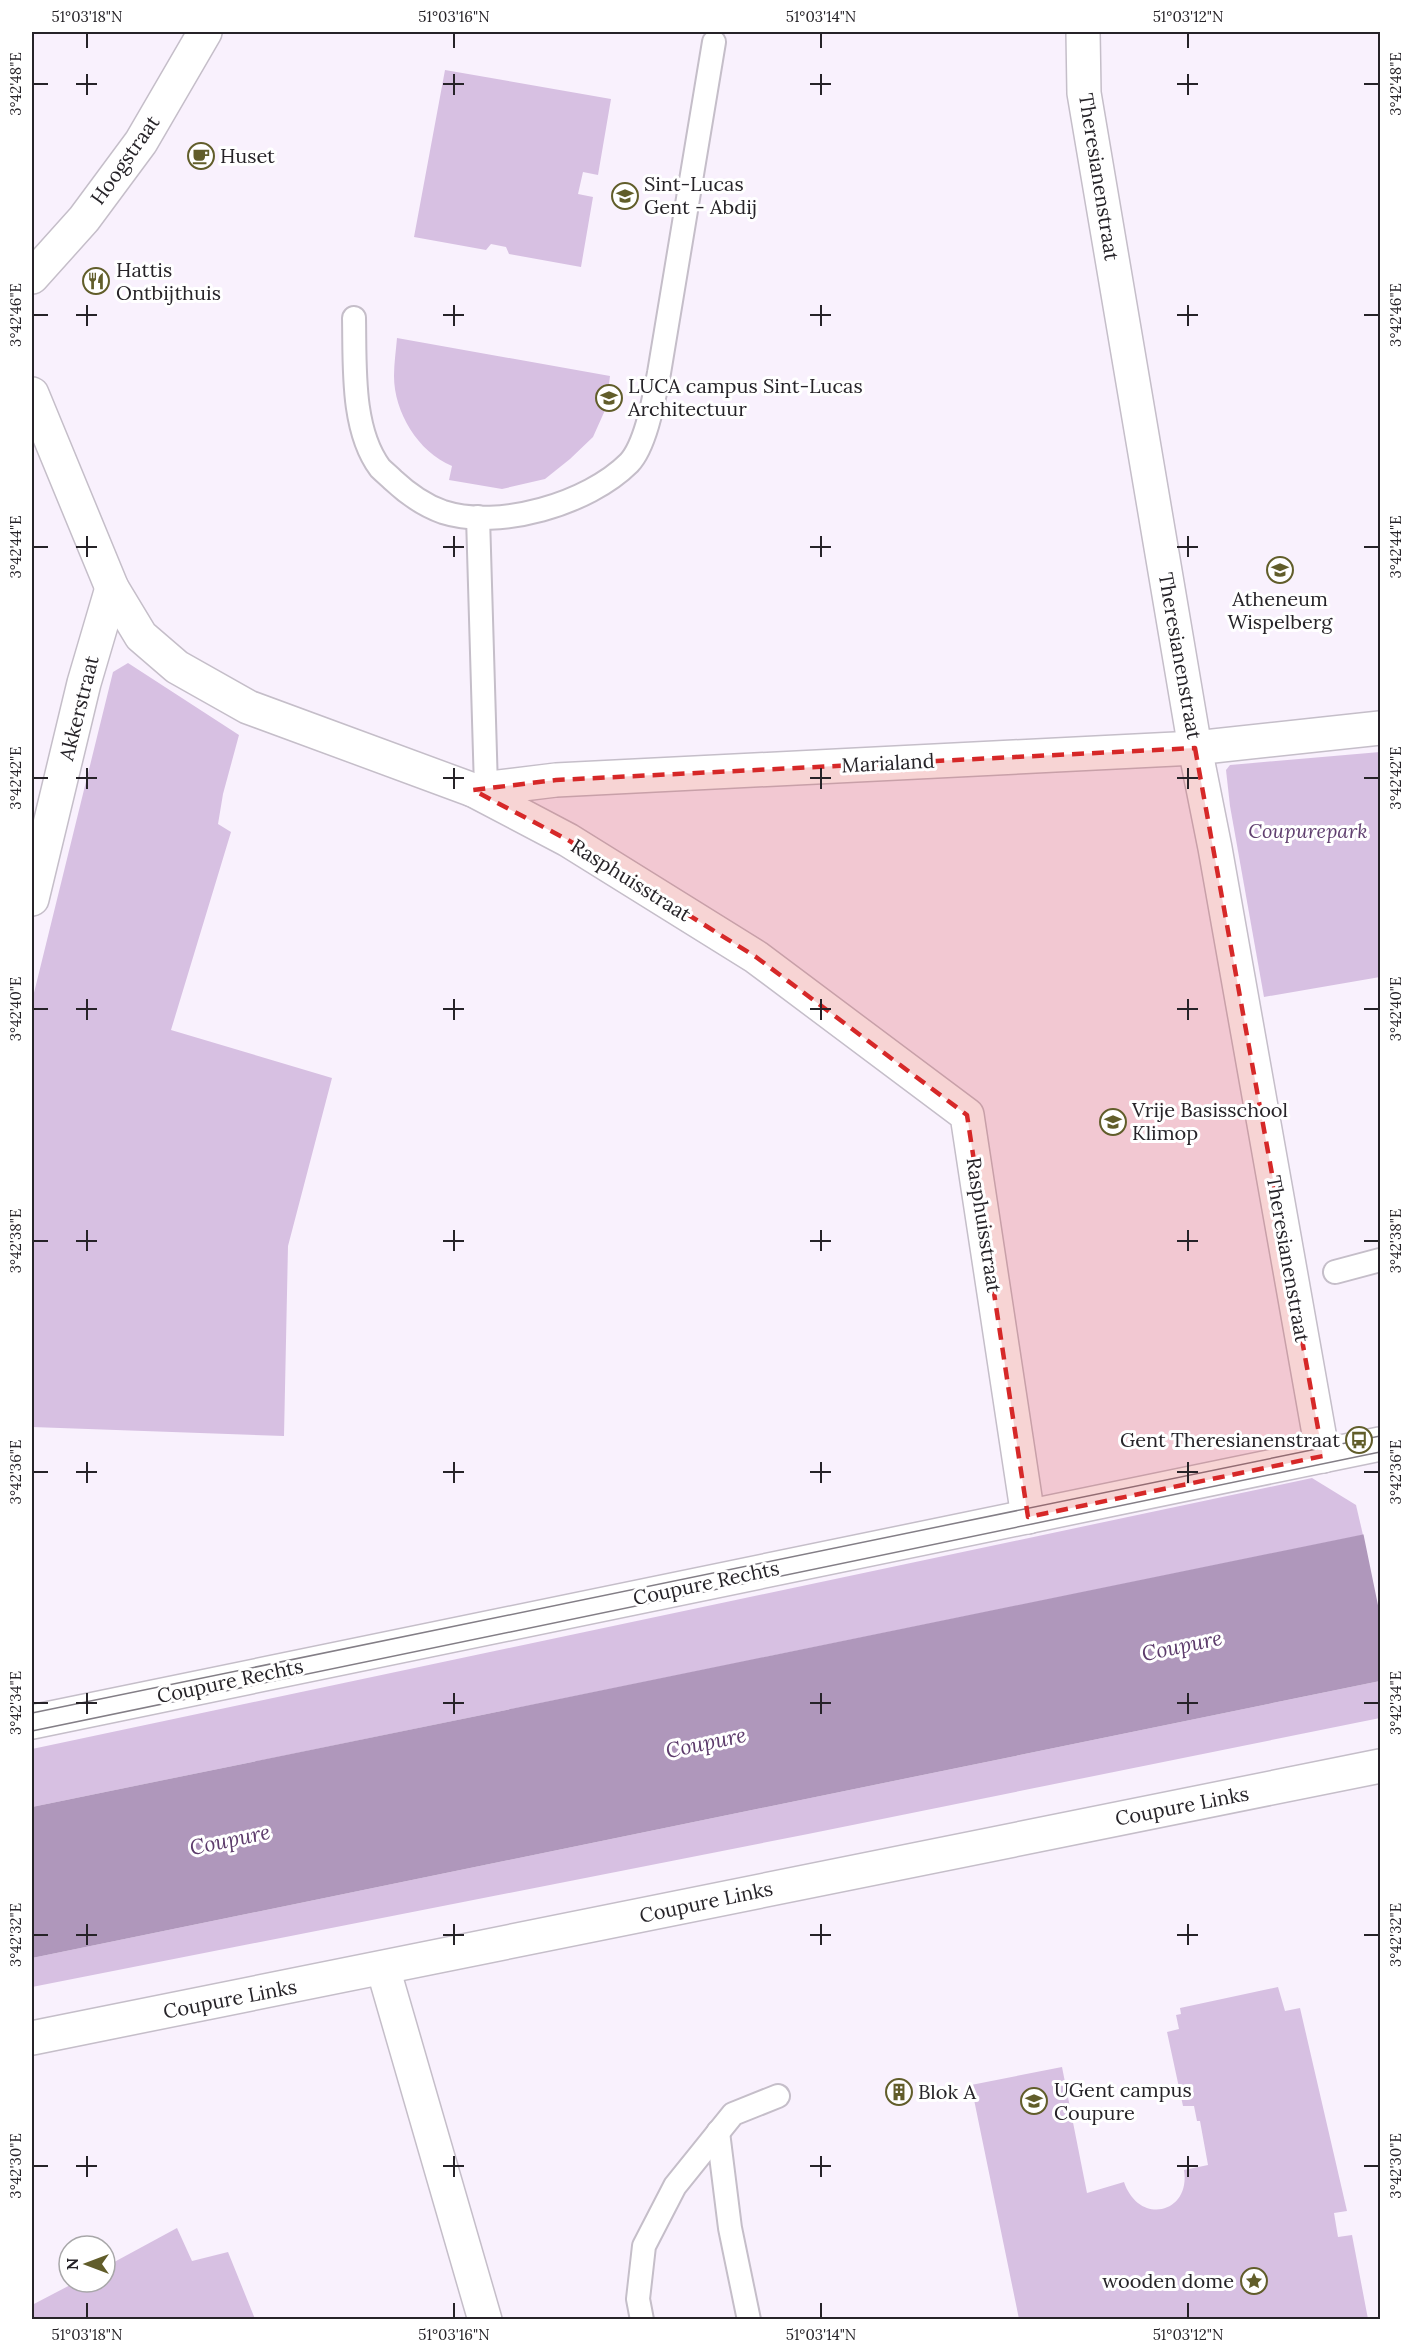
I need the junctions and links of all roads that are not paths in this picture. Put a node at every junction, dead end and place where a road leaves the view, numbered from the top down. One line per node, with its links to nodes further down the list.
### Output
1 (205, 32): 4 (street, Hoogstraat)
2 (1083, 32): 10 (street, Theresianenstraat)
3 (714, 42): 7 (lane)
4 (32, 278)
5 (354, 318): 7 (lane)
6 (32, 394): 8 (street, Rasphuisstraat)
7 (478, 517): 11 (lane)
8 (112, 588): 11 (street, Rasphuisstraat); 12 (street, Akkerstraat)
9 (1380, 728): 10 (street, Marialand)
10 (1195, 748): 11 (street, Marialand); 16 (street, Theresianenstraat)
11 (479, 789): 17 (street, Rasphuisstraat)
12 (32, 899)
13 (1380, 1260): 14 (lane)
14 (1335, 1272)
15 (1380, 1444): 16 (street, Coupure Rechts)
16 (1323, 1456): 17 (street, Coupure Rechts)
17 (1028, 1517): 18 (street, Coupure Rechts)
18 (32, 1722)
19 (1380, 1766): 20 (street, Coupure Links)
20 (383, 1968): 21 (street, Coupure Links); 24 (street)
21 (32, 2038)
22 (778, 2096): 23 (lane)
23 (718, 2132): 25 (lane); 26 (lane)
24 (484, 2319)
25 (642, 2319)
26 (749, 2319)

